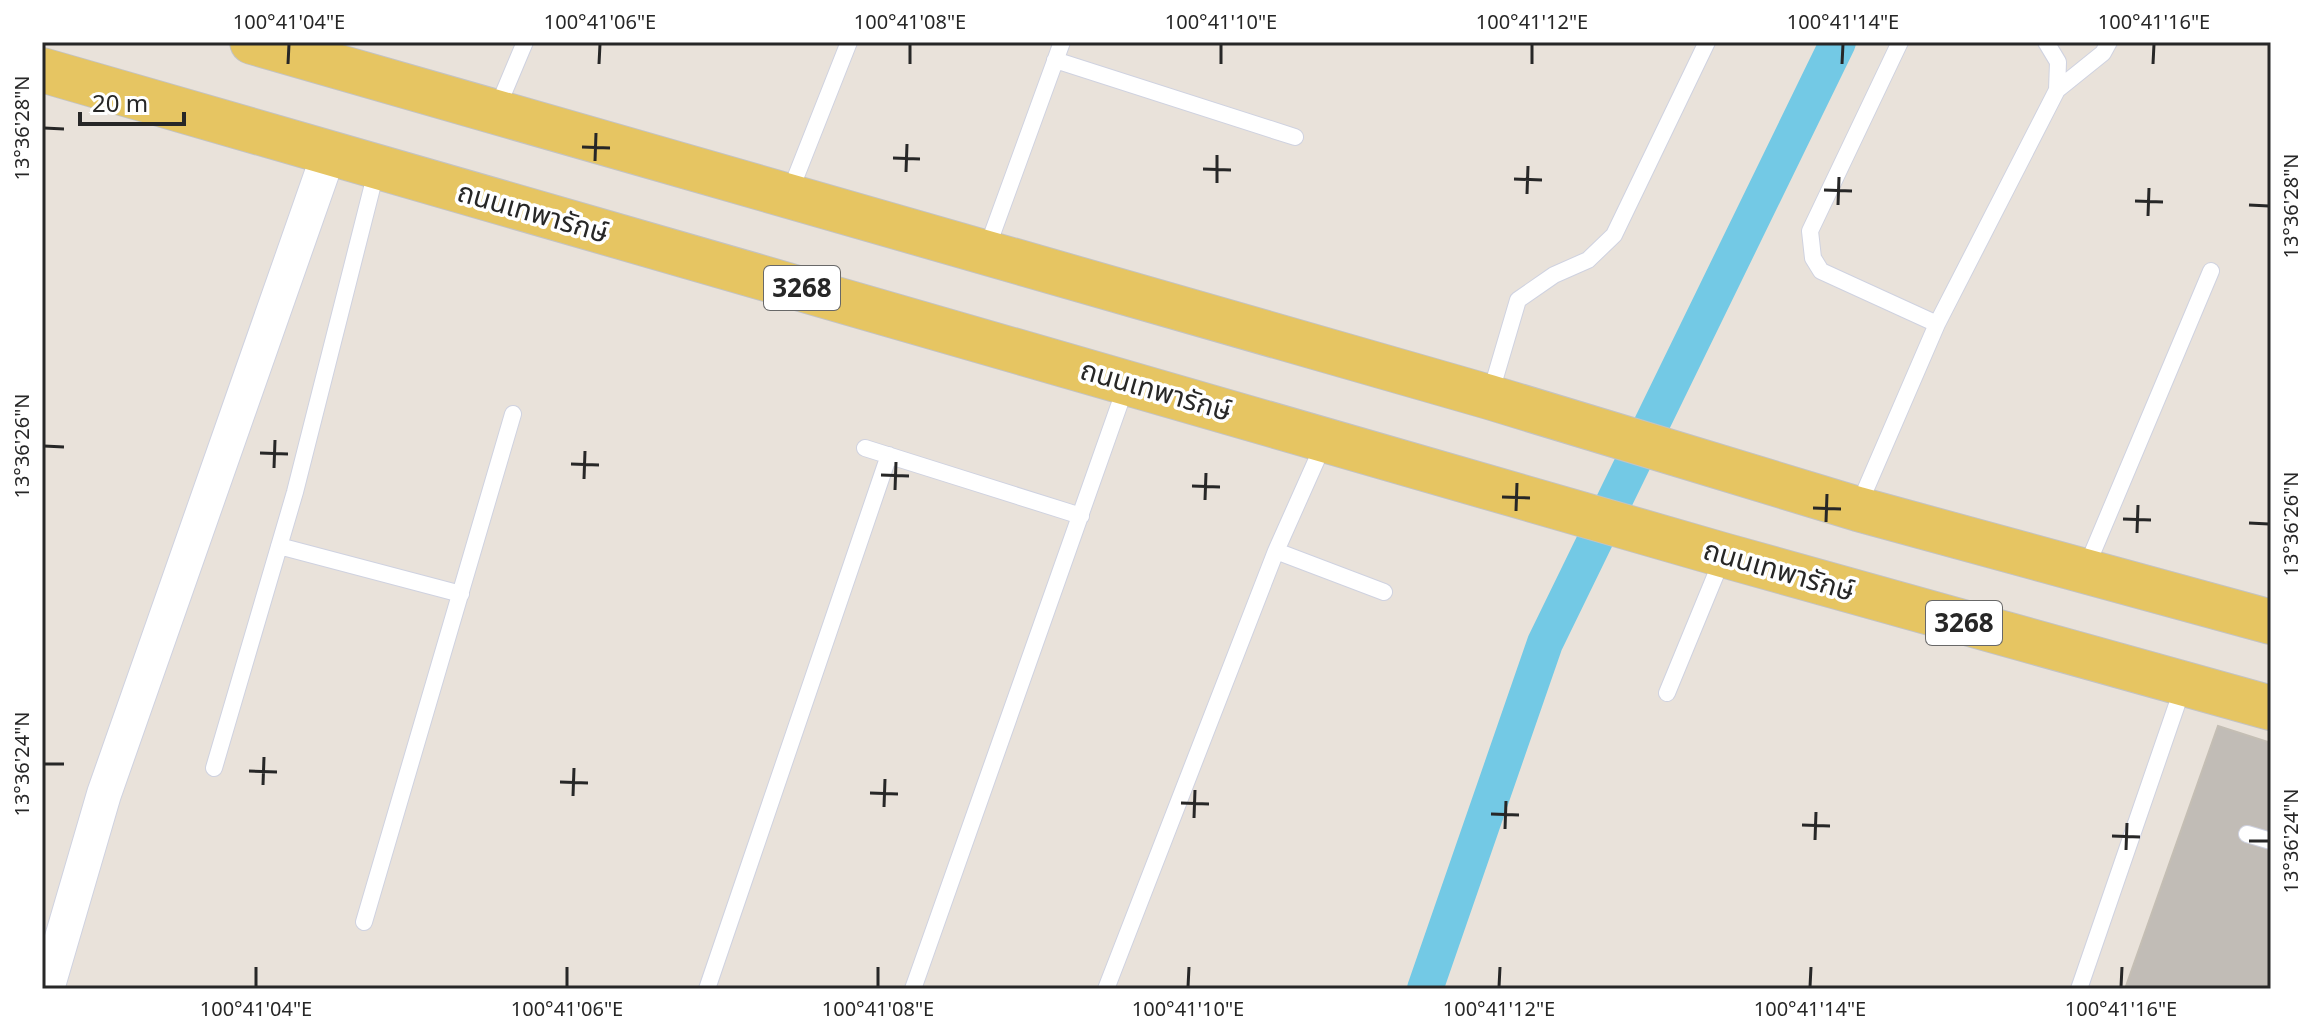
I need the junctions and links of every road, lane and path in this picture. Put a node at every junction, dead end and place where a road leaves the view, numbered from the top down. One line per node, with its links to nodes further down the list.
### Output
1 (525, 42): 12 (lane)
2 (849, 42): 16 (lane)
3 (1062, 42): 9 (lane)
4 (1707, 42): 21 (lane)
5 (1900, 42): 19 (lane)
6 (2046, 42): 11 (lane)
7 (2109, 42): 11 (lane)
8 (269, 44): 12 (main road)
9 (1055, 60): 13 (lane); 17 (lane)
10 (42, 70): 14 (main road, ถนนเทพารักษ์ / 3268)
11 (2057, 90): 19 (lane)
12 (495, 113): 16 (main road)
13 (1295, 137)
14 (329, 153): 15 (main road, ถนนเทพารักษ์ / 3268); 42 (street)
15 (377, 168): 20 (main road, ถนนเทพารักษ์ / 3268); 28 (lane)
16 (788, 196): 17 (main road)
17 (985, 255): 21 (main road)
18 (2211, 271): 31 (lane)
19 (1937, 324): 26 (lane)
20 (1128, 381): 23 (main road, ถนนเทพารักษ์ / 3268); 27 (lane)
21 (1489, 397): 26 (main road)
22 (513, 414): 33 (lane)
23 (1326, 440): 29 (lane); 30 (main road, ถนนเทพารักษ์ / 3268)
24 (865, 448): 25 (lane)
25 (889, 455): 27 (lane); 43 (lane)
26 (1858, 509): 31 (main road)
27 (1081, 516): 44 (lane)
28 (279, 546): 33 (lane); 38 (lane)
29 (1276, 551): 32 (lane); 45 (lane)
30 (1723, 555): 35 (main road, ถนนเทพารักษ์ / 3268); 36 (lane)
31 (2084, 571): 34 (main road)
32 (1384, 592)
33 (461, 594): 41 (lane)
34 (2271, 622)
35 (2184, 684): 37 (main road, ถนนเทพารักษ์ / 3268); 46 (lane)
36 (1667, 693)
37 (2271, 708)
38 (214, 768)
39 (2247, 834): 40 (lane)
40 (2271, 841)
41 (364, 922)
42 (47, 989)
43 (707, 989)
44 (913, 989)
45 (1106, 989)
46 (2079, 989)

